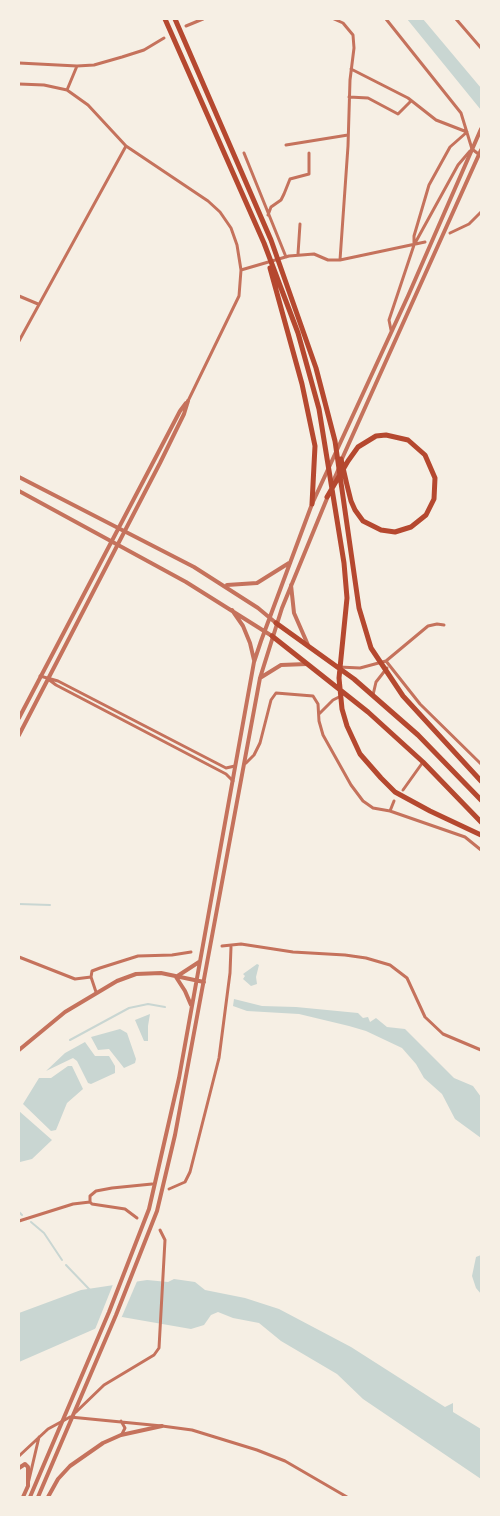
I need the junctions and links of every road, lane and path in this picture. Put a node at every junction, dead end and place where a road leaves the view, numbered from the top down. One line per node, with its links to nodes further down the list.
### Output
1 (166, 19): 31 (highway)
2 (175, 19): 42 (highway)
3 (203, 19): 7 (street)
4 (334, 19): 12 (street)
5 (386, 19): 18 (street)
6 (456, 19): 9 (street)
7 (186, 26)
8 (164, 38): 11 (street)
9 (481, 48)
10 (19, 63): 11 (street)
11 (77, 66): 14 (street)
12 (351, 69): 15 (street); 16 (street)
13 (19, 84): 14 (street)
14 (67, 90): 21 (street)
15 (349, 96): 16 (street); 19 (street)
16 (411, 101): 18 (street)
17 (481, 129): 22 (street)
18 (467, 132): 22 (street); 32 (street)
19 (348, 135): 20 (street); 35 (street)
20 (286, 145)
21 (126, 146): 36 (street); 38 (street)
22 (472, 149): 25 (street); 32 (street); 39 (street)
23 (244, 153): 27 (street)
24 (309, 153): 27 (street)
25 (481, 153): 45 (street)
26 (481, 212): 29 (street)
27 (268, 216): 34 (street)
28 (300, 224): 33 (street)
29 (450, 233)
30 (425, 242): 32 (street)
31 (264, 243): 46 (highway); 85 (highway)
32 (414, 246): 35 (street); 39 (street)
33 (298, 254): 34 (street); 35 (street)
34 (286, 257): 36 (street)
35 (340, 260)
36 (241, 270): 41 (street)
37 (19, 296): 38 (street)
38 (38, 304): 40 (street)
39 (391, 330): 46 (street)
40 (19, 341)
41 (188, 401): 47 (street); 48 (street)
42 (335, 441): 45 (highway); 79 (highway)
43 (19, 477): 47 (street)
44 (19, 491): 49 (street)
45 (327, 497): 52 (street)
46 (312, 504): 51 (street)
47 (118, 527): 48 (street); 49 (street)
48 (125, 530): 50 (street); 53 (street)
49 (111, 540): 50 (street); 66 (street)
50 (118, 544): 54 (street); 68 (street)
51 (289, 563): 53 (street); 55 (street)
52 (291, 584): 56 (street); 60 (street)
53 (225, 585): 55 (street)
54 (230, 608): 58 (street); 61 (street)
55 (269, 617): 56 (street); 58 (street)
56 (276, 623): 59 (street); 60 (highway)
57 (444, 626): 62 (street)
58 (264, 630): 59 (street); 61 (street)
59 (272, 636): 63 (highway); 67 (street)
60 (308, 645): 65 (highway)
61 (254, 662): 77 (street)
62 (386, 662): 64 (street); 65 (street)
63 (310, 664): 67 (street); 69 (highway)
64 (389, 666): 70 (street); 76 (street)
65 (338, 667): 70 (highway)
66 (40, 676): 68 (street); 72 (street)
67 (260, 678): 75 (street)
68 (48, 679): 73 (street); 77 (street); 78 (street)
69 (347, 694): 71 (street); 74 (highway)
70 (373, 696): 81 (highway)
71 (318, 714): 75 (street); 83 (street)
72 (19, 718)
73 (19, 735)
74 (423, 762): 80 (street); 84 (highway)
75 (246, 763): 95 (street)
76 (481, 764)
77 (236, 766): 78 (street)
78 (233, 781): 91 (street)
79 (481, 781)
80 (403, 790)
81 (481, 800)
82 (394, 801): 83 (street)
83 (390, 811): 86 (street)
84 (481, 822)
85 (481, 835)
86 (481, 850)
87 (222, 946): 88 (street)
88 (231, 947): 99 (street); 101 (street)
89 (191, 952): 92 (street)
90 (19, 957): 92 (street)
91 (199, 962): 93 (street); 94 (street)
92 (90, 977): 96 (street)
93 (176, 977): 94 (street); 96 (street); 97 (street)
94 (196, 981): 95 (street); 97 (street)
95 (204, 982): 116 (street)
96 (96, 992): 98 (street)
97 (191, 1007): 100 (street)
98 (19, 1050)
99 (481, 1050)
100 (154, 1183): 102 (street); 115 (street)
101 (169, 1189)
102 (90, 1202): 103 (street); 104 (street)
103 (137, 1218)
104 (19, 1221)
105 (160, 1230): 106 (street)
106 (70, 1417): 107 (street); 110 (street)
107 (121, 1421): 108 (street); 109 (street)
108 (162, 1426): 109 (street); 118 (street)
109 (121, 1435): 117 (street)
110 (39, 1437): 111 (street); 113 (street)
111 (19, 1456)
112 (19, 1468): 113 (street)
113 (28, 1486): 114 (street)
114 (23, 1497)
115 (30, 1497)
116 (38, 1497)
117 (48, 1497)
118 (347, 1497)

